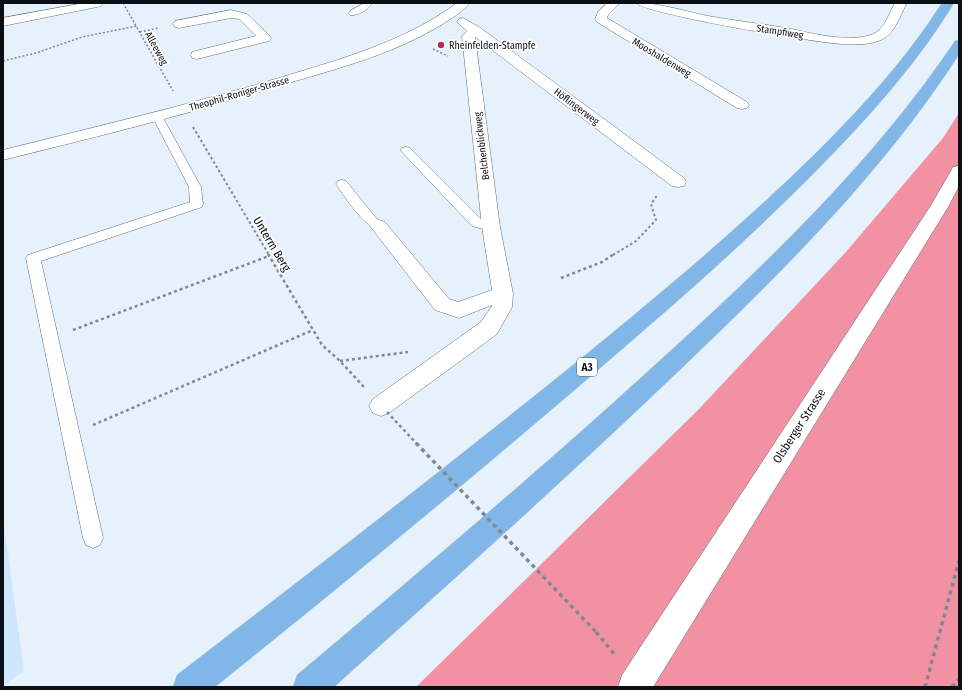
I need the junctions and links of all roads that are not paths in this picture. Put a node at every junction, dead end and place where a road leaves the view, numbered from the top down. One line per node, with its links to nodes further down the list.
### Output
1 (368, 3): 9 (lane)
2 (464, 3): 10 (street, Theophil-Roniger-Strasse)
3 (614, 3): 16 (street, Mooshaldenweg)
4 (642, 3): 5 (street, Stampfiweg)
5 (902, 3)
6 (948, 3): 29 (highway, A3)
7 (97, 4): 11 (street)
8 (228, 7): 12 (street); 15 (street)
9 (354, 13)
10 (448, 16): 13 (street); 17 (street, Theophil-Roniger-Strasse)
11 (3, 22)
12 (179, 24)
13 (475, 30): 21 (street, Höflingerweg); 24 (street, Belchenblickweg)
14 (959, 44): 30 (highway)
15 (196, 55)
16 (742, 106)
17 (157, 116): 19 (street, Theophil-Roniger-Strasse); 27 (lane)
18 (406, 150): 24 (lane)
19 (3, 155)
20 (959, 171): 28 (street, Olsberger Strasse)
21 (678, 182)
22 (342, 184): 23 (lane)
23 (379, 226): 25 (street)
24 (491, 226): 25 (street, Belchenblickweg)
25 (503, 294): 26 (street, Belchenblickweg)
26 (384, 409)
27 (93, 538)
28 (636, 684)
29 (189, 687)
30 (309, 687)

